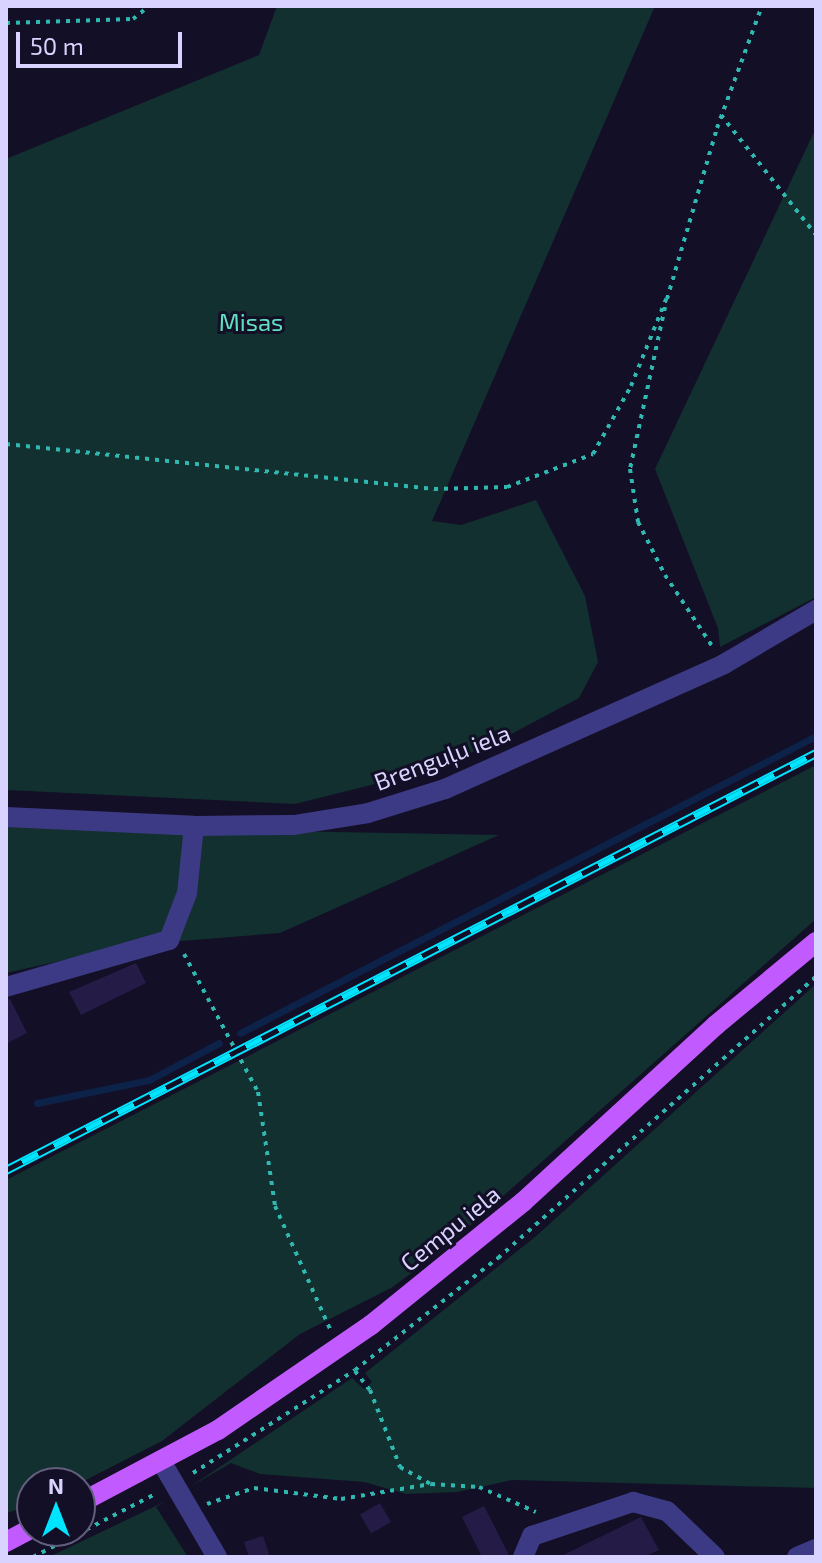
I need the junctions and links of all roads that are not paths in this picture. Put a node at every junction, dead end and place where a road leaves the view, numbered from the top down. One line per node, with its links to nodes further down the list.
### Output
1 (816, 610): 3 (street, Brenguļu iela)
2 (6, 817): 3 (street, Brenguļu iela)
3 (194, 826): 5 (street)
4 (816, 942): 6 (main road, Cempu iela)
5 (6, 987)
6 (161, 1461): 7 (main road, Cempu iela); 9 (street)
7 (96, 1495)
8 (816, 1549): 12 (street)
9 (217, 1557)
10 (523, 1557): 11 (street)
11 (715, 1557)
12 (797, 1557)

